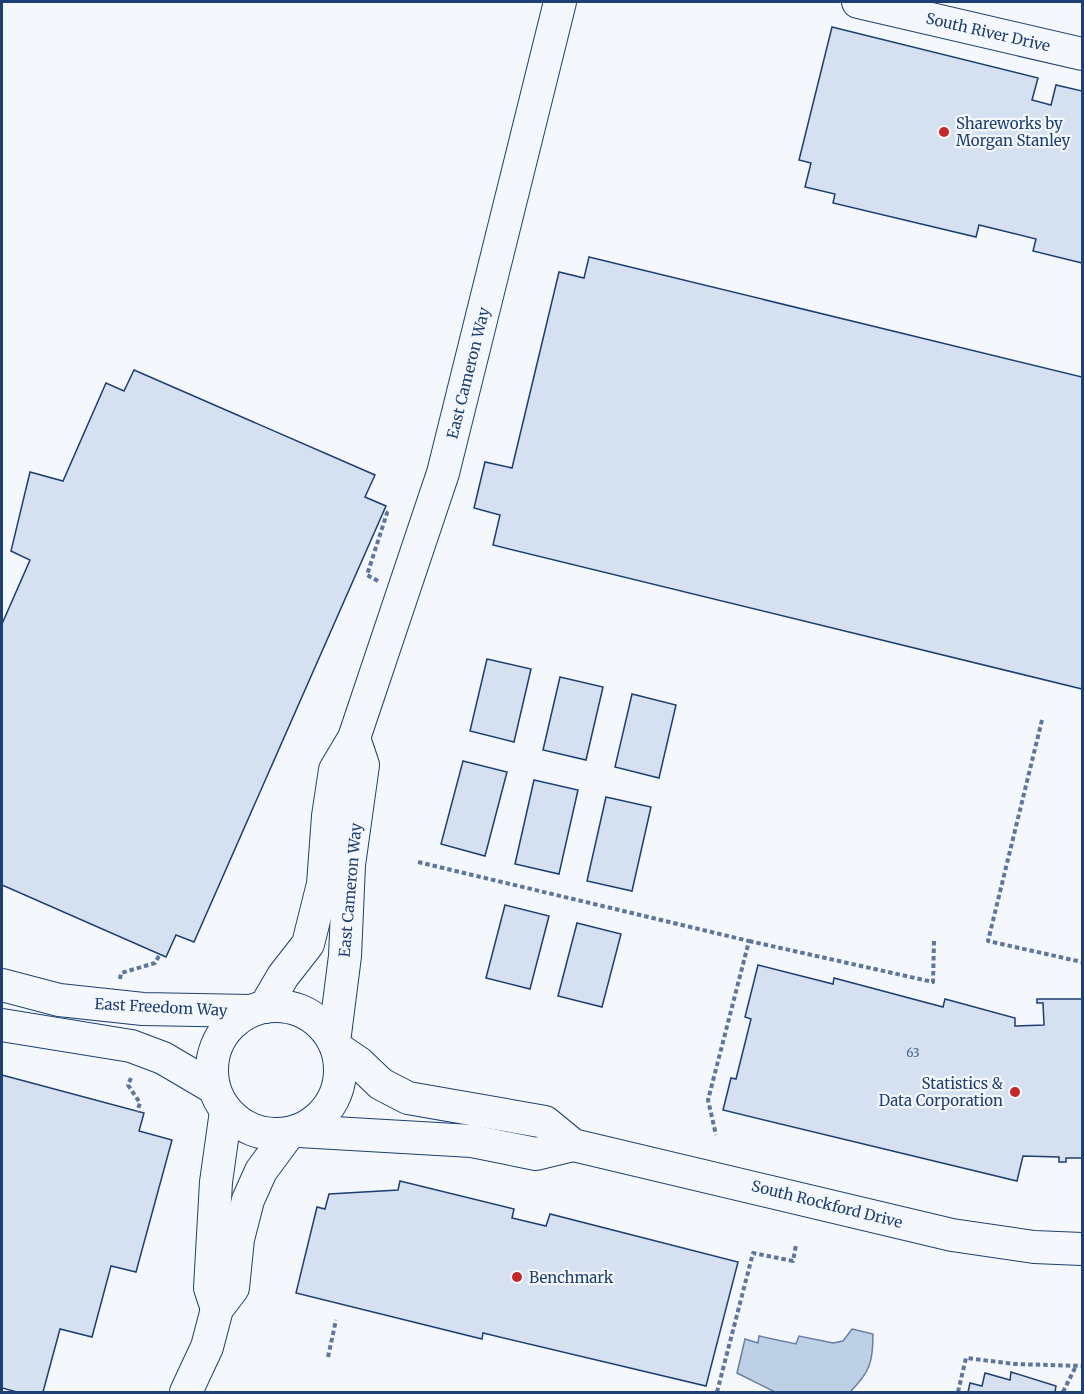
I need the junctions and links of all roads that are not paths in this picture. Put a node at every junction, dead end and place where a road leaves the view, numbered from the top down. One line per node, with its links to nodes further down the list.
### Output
1 (560, 2): 4 (street, East Cameron Way)
2 (858, 2): 3 (street, South River Drive)
3 (1083, 54)
4 (354, 738): 6 (street, East Cameron Way); 8 (street, East Cameron Way)
5 (2, 985): 6 (street, East Freedom Way)
6 (258, 1009): 8 (street); 9 (street)
7 (2, 1025): 9 (street)
8 (335, 1045): 10 (street); 11 (street, South Rockford Drive)
9 (220, 1099): 10 (street); 13 (street)
10 (294, 1132): 11 (street, South Rockford Drive); 13 (street)
11 (573, 1144): 12 (street, South Rockford Drive)
12 (1083, 1250)
13 (217, 1309): 14 (street)
14 (186, 1392)

